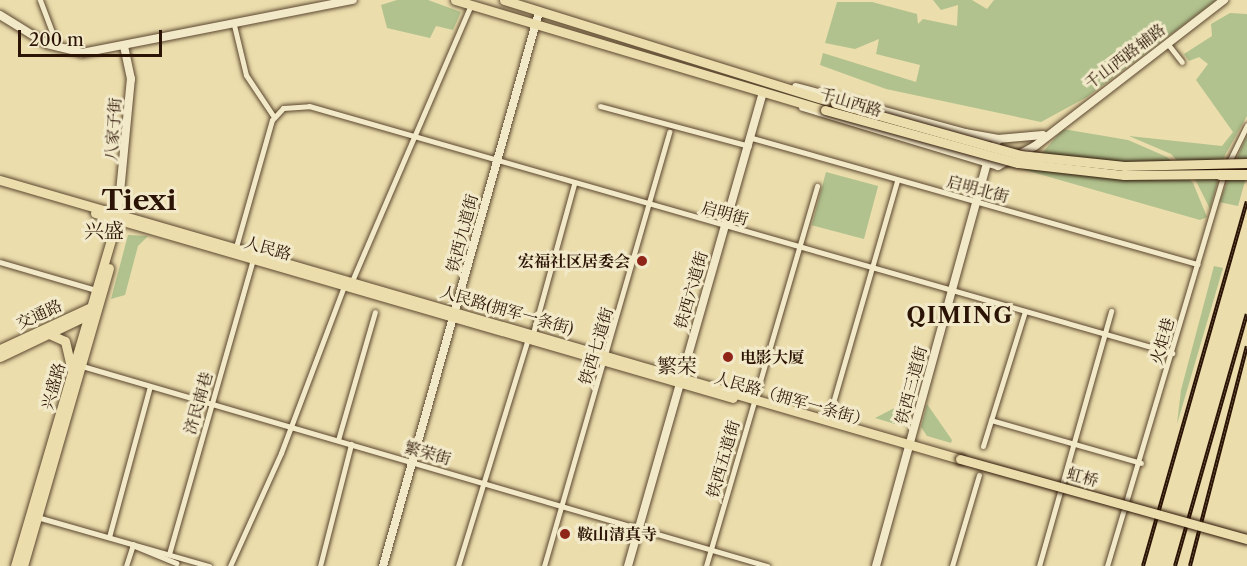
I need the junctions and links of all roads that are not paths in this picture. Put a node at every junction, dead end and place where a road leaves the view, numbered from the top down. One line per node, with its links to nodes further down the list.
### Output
1 (40, 0): 13 (street)
2 (353, 0): 9 (main road)
3 (455, 0): 6 (main road, 千山西路)
4 (504, 0): 7 (main road, 千山西路)
5 (1224, 0): 11 (main road, 千山西路辅路)
6 (471, 5): 10 (main road, 千山西路); 23 (street)
7 (539, 12): 10 (main road, 铁西九道街); 15 (main road, 千山西路)
8 (0, 15): 13 (main road)
9 (234, 25): 12 (main road); 19 (street)
10 (536, 25): 16 (main road, 千山西路); 27 (main road, 铁西九道街)
11 (1167, 43): 14 (street); 22 (main road, 千山西路辅路)
12 (124, 47): 13 (main road); 41 (main road, 八家子街)
13 (58, 48)
14 (1182, 62)
15 (766, 81): 24 (main road); 29 (main road, 千山西路, bridge)
16 (763, 92): 17 (main road, 千山西路); 25 (main road, 铁西六道街)
17 (775, 95): 26 (main road); 32 (main road, 千山西路, bridge)
18 (600, 106): 25 (street, 启明北街)
19 (274, 117): 23 (street, 启明街); 43 (street)
20 (1247, 125): 47 (street, 火炬巷)
21 (669, 132): 40 (street, 铁西七道街)
22 (1044, 135): 24 (main road); 30 (main road, 千山西路辅路)
23 (412, 137): 27 (street, 启明街); 49 (street)
24 (998, 139): 28 (main road, 铁西三道街)
25 (750, 142): 35 (street, 启明北街); 42 (main road, 铁西六道街)
26 (963, 157): 28 (main road); 33 (main road)
27 (498, 161): 36 (street, 启明街); 56 (main road, 铁西九道街)
28 (987, 163): 30 (main road); 33 (main road, 铁西三道街)
29 (1247, 163)
30 (998, 166): 33 (main road, 千山西路辅路)
31 (1247, 173): 32 (highway, bridge)
32 (1220, 175)
33 (983, 177): 39 (main road, 铁西三道街)
34 (0, 180): 41 (main road, 人民路(拥军一条街))
35 (897, 181): 39 (street, 启明北街); 48 (street)
36 (574, 184): 40 (street, 启明街); 59 (street)
37 (0, 186): 41 (main road, 人民路)
38 (817, 186): 44 (street, 铁西五道街)
39 (977, 202): 47 (street, 启明北街); 51 (main road, 铁西三道街)
40 (649, 206): 42 (street, 启明街); 63 (street, 铁西七道街)
41 (120, 217): 43 (main road, 人民路(拥军一条街)); 45 (main road, 人民路); 50 (main road, 兴盛路); 64 (main road, 兴盛路)
42 (725, 226): 44 (street, 启明街); 66 (main road, 铁西六道街)
43 (236, 247): 49 (main road, 人民路(拥军一条街))
44 (798, 247): 48 (street, 启明街); 68 (street, 铁西五道街)
45 (253, 259): 49 (main road, 人民路); 69 (street, 济民南巷)
46 (0, 262): 50 (street)
47 (1198, 264): 61 (street, 火炬巷)
48 (872, 267): 51 (street, 启明街); 70 (street)
49 (348, 283): 56 (main road, 人民路(拥军一条街)); 72 (street)
50 (96, 290): 52 (main road, 兴盛路)
51 (952, 291): 53 (street, 启明街); 76 (main road, 铁西三道街)
52 (90, 311): 57 (main road, 交通路); 60 (main road, 交通路); 65 (main road, 兴盛路)
53 (1025, 311): 58 (street, 启明街); 71 (street)
54 (1111, 311): 58 (street)
55 (375, 312): 73 (street)
56 (455, 315): 59 (main road, 人民路(拥军一条街)); 78 (main road, 铁西九道街)
57 (49, 334): 62 (main road, 交通路); 65 (main road)
58 (1104, 334): 61 (street, 启明街); 75 (street)
59 (530, 336): 63 (main road, 人民路(拥军一条街)); 81 (street)
60 (0, 348)
61 (1172, 353): 79 (street, 火炬巷)
62 (0, 357)
63 (606, 357): 66 (main road, 人民路(拥军一条街)); 82 (street, 铁西七道街)
64 (81, 366): 67 (street, 繁荣街); 83 (main road, 兴盛路)
65 (72, 374): 83 (main road, 兴盛路)
66 (682, 380): 68 (main road, 人民路(拥军一条街)); 84 (main road, 铁西六道街)
67 (150, 386): 69 (street, 繁荣街); 85 (street)
68 (754, 401): 70 (main road, 人民路(拥军一条街)); 76 (main road, 人民路（拥军一条街）); 88 (street, 铁西五道街)
69 (212, 404): 72 (street, 繁荣街); 89 (street, 济民南巷)
70 (828, 420): 76 (main road, 人民路(拥军一条街))
71 (991, 420): 75 (street); 77 (street)
72 (291, 426): 73 (street, 繁荣街); 95 (street)
73 (338, 440): 74 (street, 繁荣街)
74 (351, 444): 78 (street, 繁荣街); 96 (street)
75 (1073, 444): 79 (street); 105 (street)
76 (910, 446): 86 (main road, 虹桥, bridge); 103 (main road, 铁西三道街)
77 (984, 446)
78 (413, 463): 81 (street, 繁荣街); 97 (main road, 铁西九道街)
79 (1141, 463): 106 (street, 火炬巷)
80 (979, 475): 104 (street)
81 (484, 484): 82 (street, 繁荣街); 98 (street)
82 (561, 506): 84 (street, 繁荣街); 99 (street, 铁西七道街)
83 (34, 516): 85 (street); 91 (main road, 兴盛路); 92 (main road, 兴盛路)
84 (639, 529): 88 (street, 繁荣街); 100 (main road, 铁西六道街)
85 (109, 537): 87 (street)
86 (1247, 538)
87 (133, 544): 89 (street); 90 (street); 93 (street)
88 (711, 550): 101 (street, 铁西五道街); 102 (street, 繁荣街)
89 (169, 554): 94 (street)
90 (176, 563)
91 (15, 566)
92 (23, 566)
93 (126, 566)
94 (209, 566)
95 (230, 566)
96 (320, 566)
97 (383, 566)
98 (458, 566)
99 (544, 566)
100 (628, 566)
101 (706, 566)
102 (767, 566)
103 (876, 566)
104 (952, 566)
105 (1039, 566)
106 (1107, 566)

